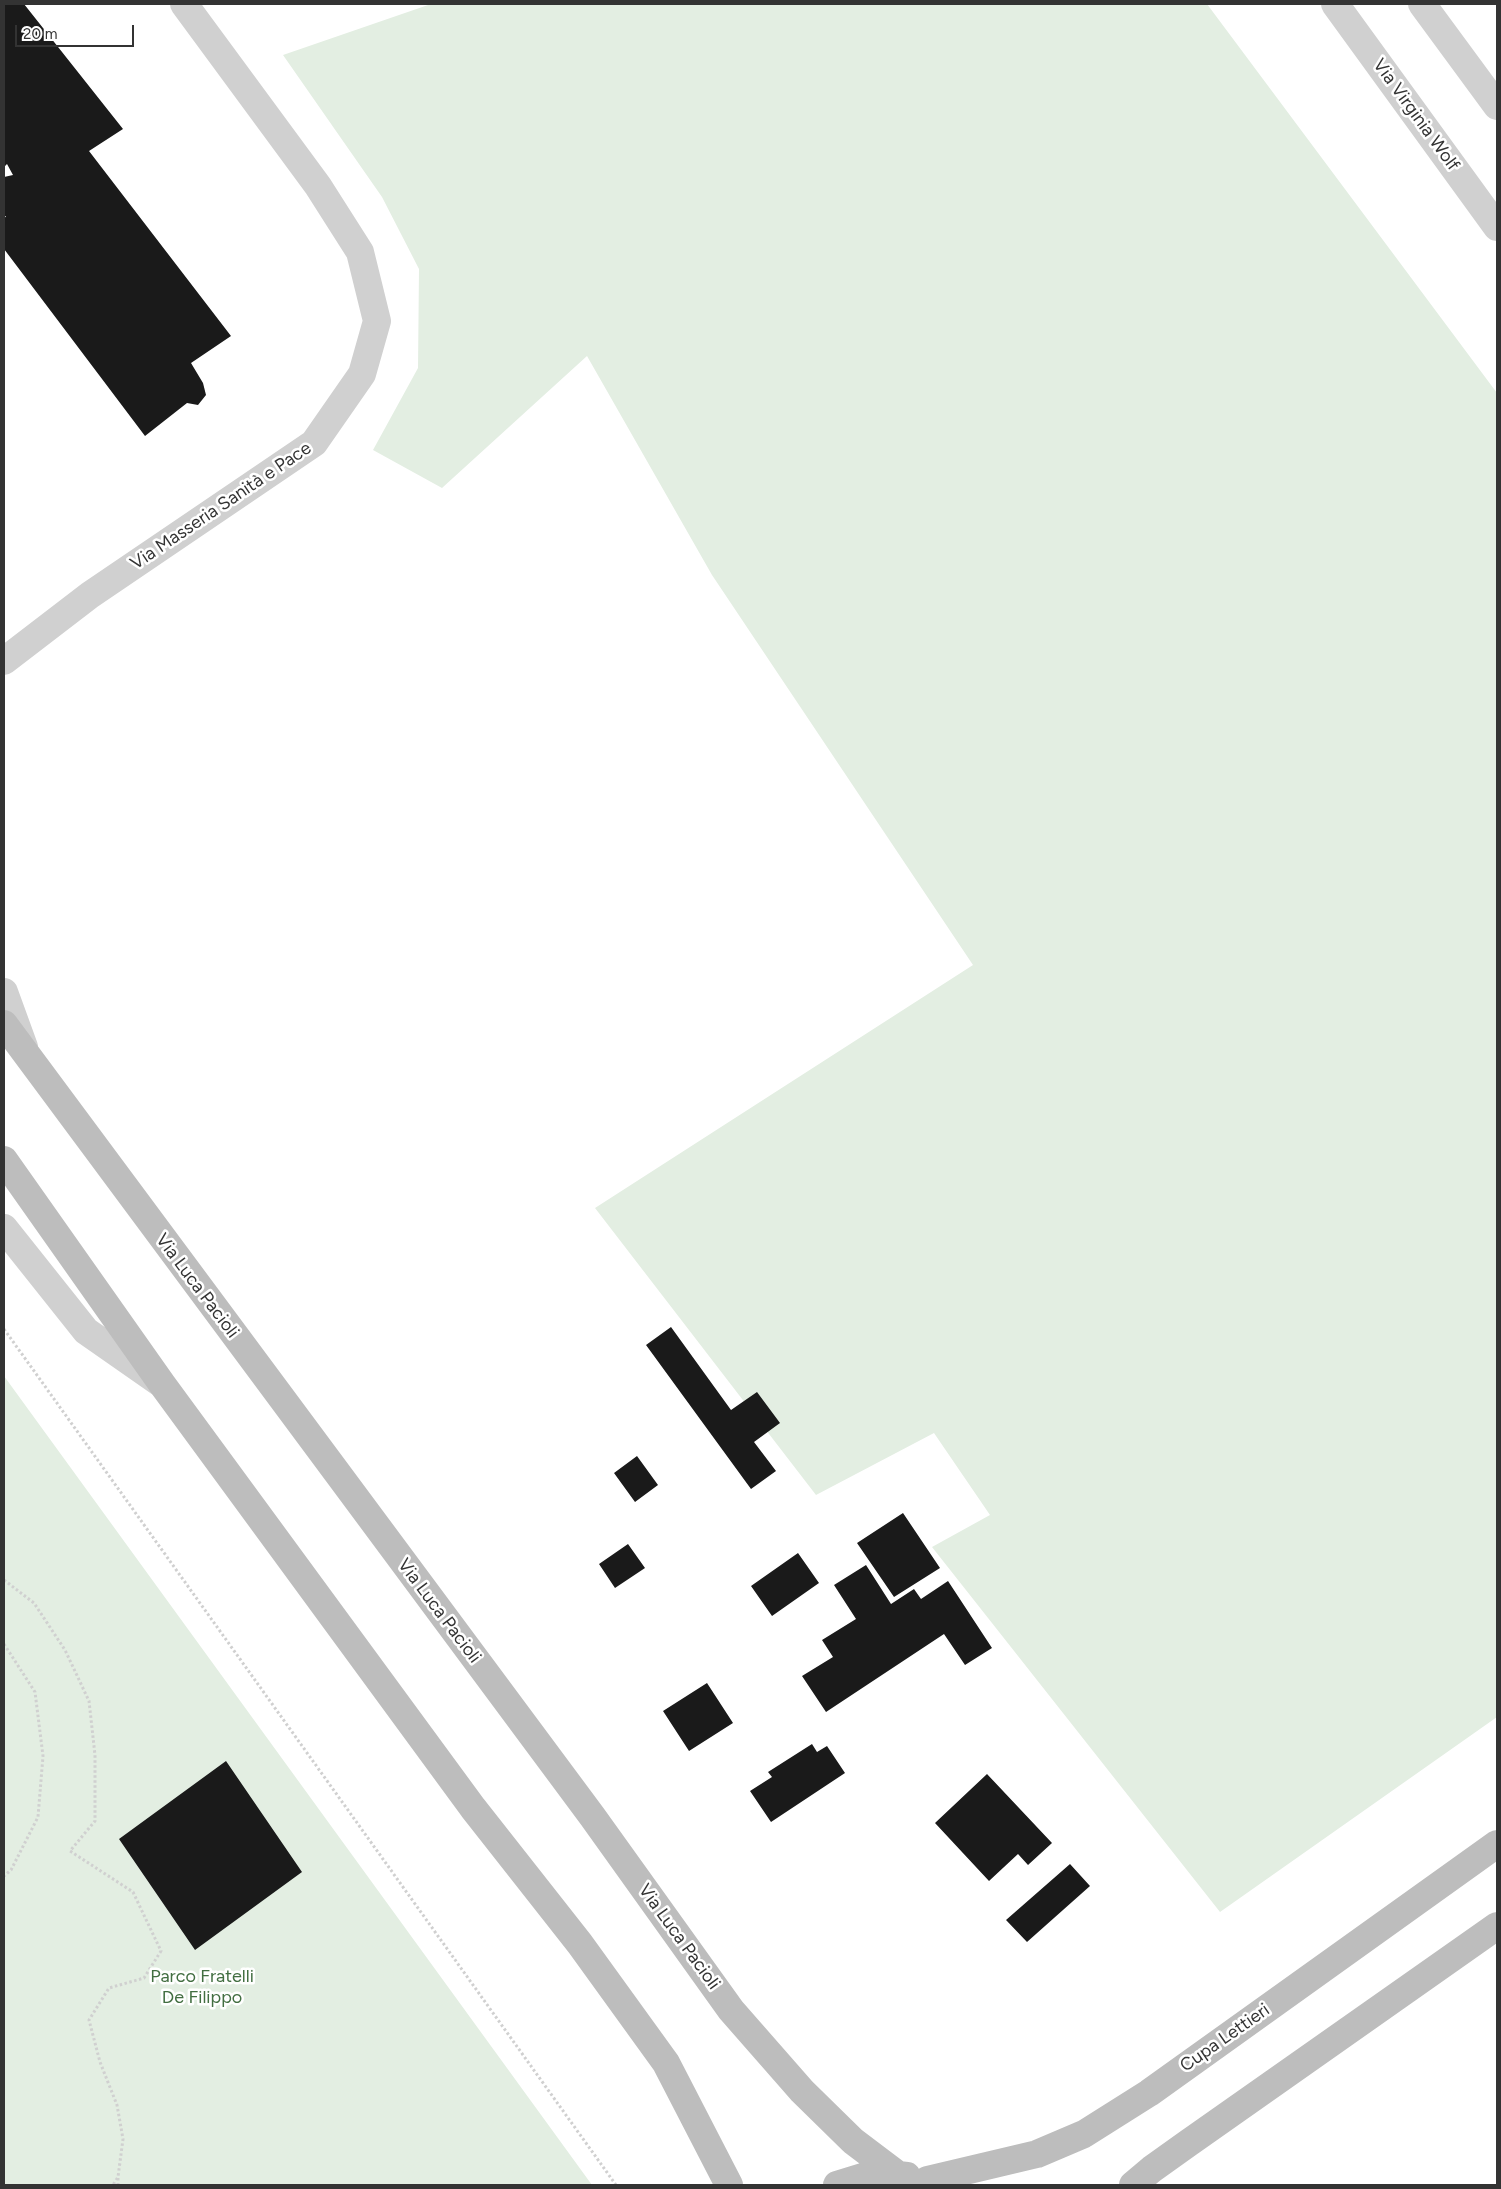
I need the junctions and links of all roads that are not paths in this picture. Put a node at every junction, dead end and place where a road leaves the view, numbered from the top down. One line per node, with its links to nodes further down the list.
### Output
1 (184, 4): 6 (street, Via Masseria Sanità e Pace)
2 (1335, 4): 5 (street, Via Virginia Wolf)
3 (1422, 4): 4 (street)
4 (1497, 106)
5 (1497, 227)
6 (4, 661)
7 (4, 992): 9 (street)
8 (4, 1024): 9 (main road, Via Luca Pacioli)
9 (29, 1060): 15 (main road, Via Luca Pacioli)
10 (4, 1160): 12 (main road)
11 (4, 1228): 12 (street)
12 (162, 1384): 17 (main road)
13 (1497, 1844): 16 (main road, Cupa Lettieri)
14 (1497, 1926): 19 (main road)
15 (898, 2175): 16 (main road); 18 (main road)
16 (933, 2182)
17 (728, 2185)
18 (838, 2185)
19 (1133, 2185)

